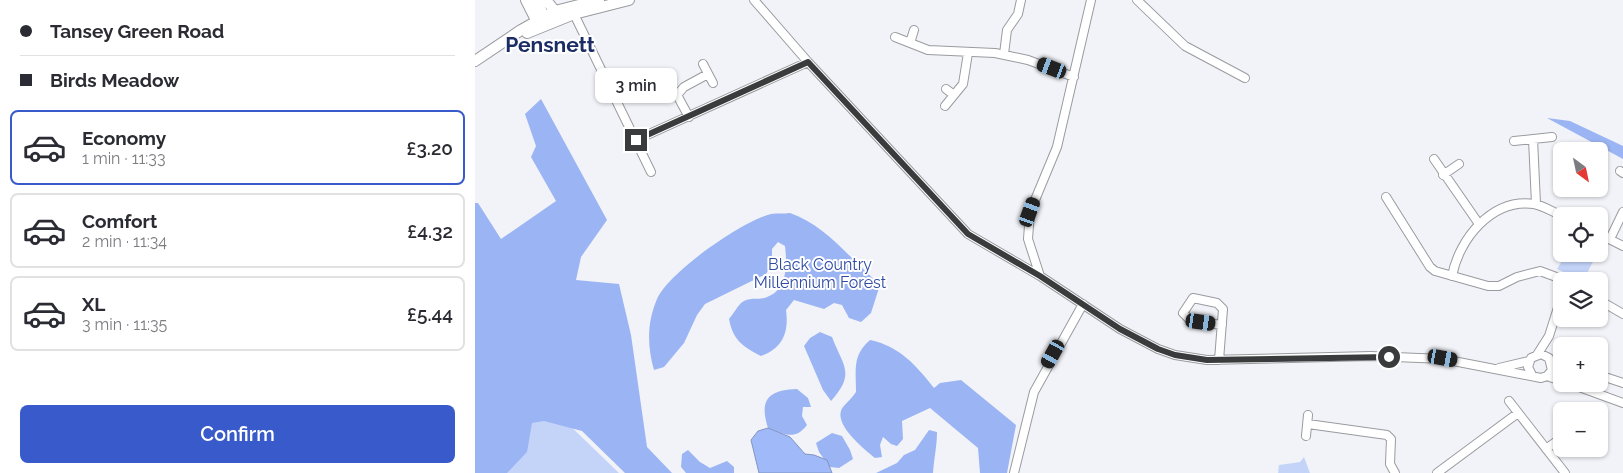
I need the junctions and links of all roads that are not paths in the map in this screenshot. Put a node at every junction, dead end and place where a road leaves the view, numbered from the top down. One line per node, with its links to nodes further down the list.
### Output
1 (526, 0): 12 (main road)
2 (536, 0): 12 (main road)
3 (546, 0): 10 (main road)
4 (599, 0): 10 (main road)
5 (629, 0): 11 (main road)
6 (754, 0): 19 (street)
7 (1021, 0): 17 (street)
8 (1091, 0): 22 (street)
9 (1137, 0): 23 (street)
10 (555, 11): 12 (main road)
11 (574, 14): 12 (main road); 31 (street)
12 (541, 22): 18 (main road)
13 (914, 30): 15 (street)
14 (895, 37): 15 (street)
15 (909, 43): 16 (street)
16 (967, 53): 17 (street); 26 (street)
17 (1005, 54): 22 (street)
18 (475, 61)
19 (808, 62): 28 (street); 44 (street)
20 (703, 64): 21 (street)
21 (708, 74): 24 (street); 28 (street)
22 (1074, 77): 44 (street)
23 (1245, 78)
24 (713, 83)
25 (946, 88): 26 (street)
26 (954, 95): 27 (street)
27 (945, 106)
28 (689, 117): 31 (street)
29 (1552, 137): 30 (street)
30 (1533, 139): 32 (street); 38 (street)
31 (636, 140): 35 (street)
32 (1514, 141)
33 (1434, 159): 36 (street)
34 (1459, 164): 36 (street)
35 (651, 172)
36 (1443, 175): 41 (street)
37 (1386, 196): 45 (street)
38 (1536, 204): 39 (street); 41 (street)
39 (1553, 212)
40 (1623, 212): 42 (street)
41 (1479, 224): 45 (street)
42 (1610, 239): 43 (street)
43 (1623, 246)
44 (1040, 276): 47 (street)
45 (1453, 276): 46 (street)
46 (1553, 276)
47 (1083, 304): 55 (street); 75 (street)
48 (1608, 307): 49 (street)
49 (1623, 314)
50 (1553, 323): 52 (street)
51 (1222, 325): 51 (street); 55 (street)
52 (1549, 336): 53 (street); 54 (street)
53 (1537, 355): 54 (street); 56 (street)
54 (1549, 358): 57 (street)
55 (1219, 360): 58 (street)
56 (1529, 361): 58 (street); 59 (street)
57 (1552, 367): 60 (street)
58 (1497, 368): 59 (street)
59 (1532, 375): 60 (street)
60 (1547, 376): 61 (street)
61 (1553, 378)
62 (1608, 378): 63 (street)
63 (1623, 383)
64 (1593, 392): 66 (street)
65 (1509, 401): 67 (street)
66 (1623, 403)
67 (1518, 413): 72 (street); 74 (street)
68 (1308, 414): 69 (street)
69 (1308, 424): 70 (street); 73 (street)
70 (1306, 436)
71 (1553, 444): 72 (street)
72 (1547, 449): 77 (street)
73 (1393, 470): 76 (street)
74 (1443, 471)
75 (1014, 473)
76 (1384, 473)
77 (1565, 473)

